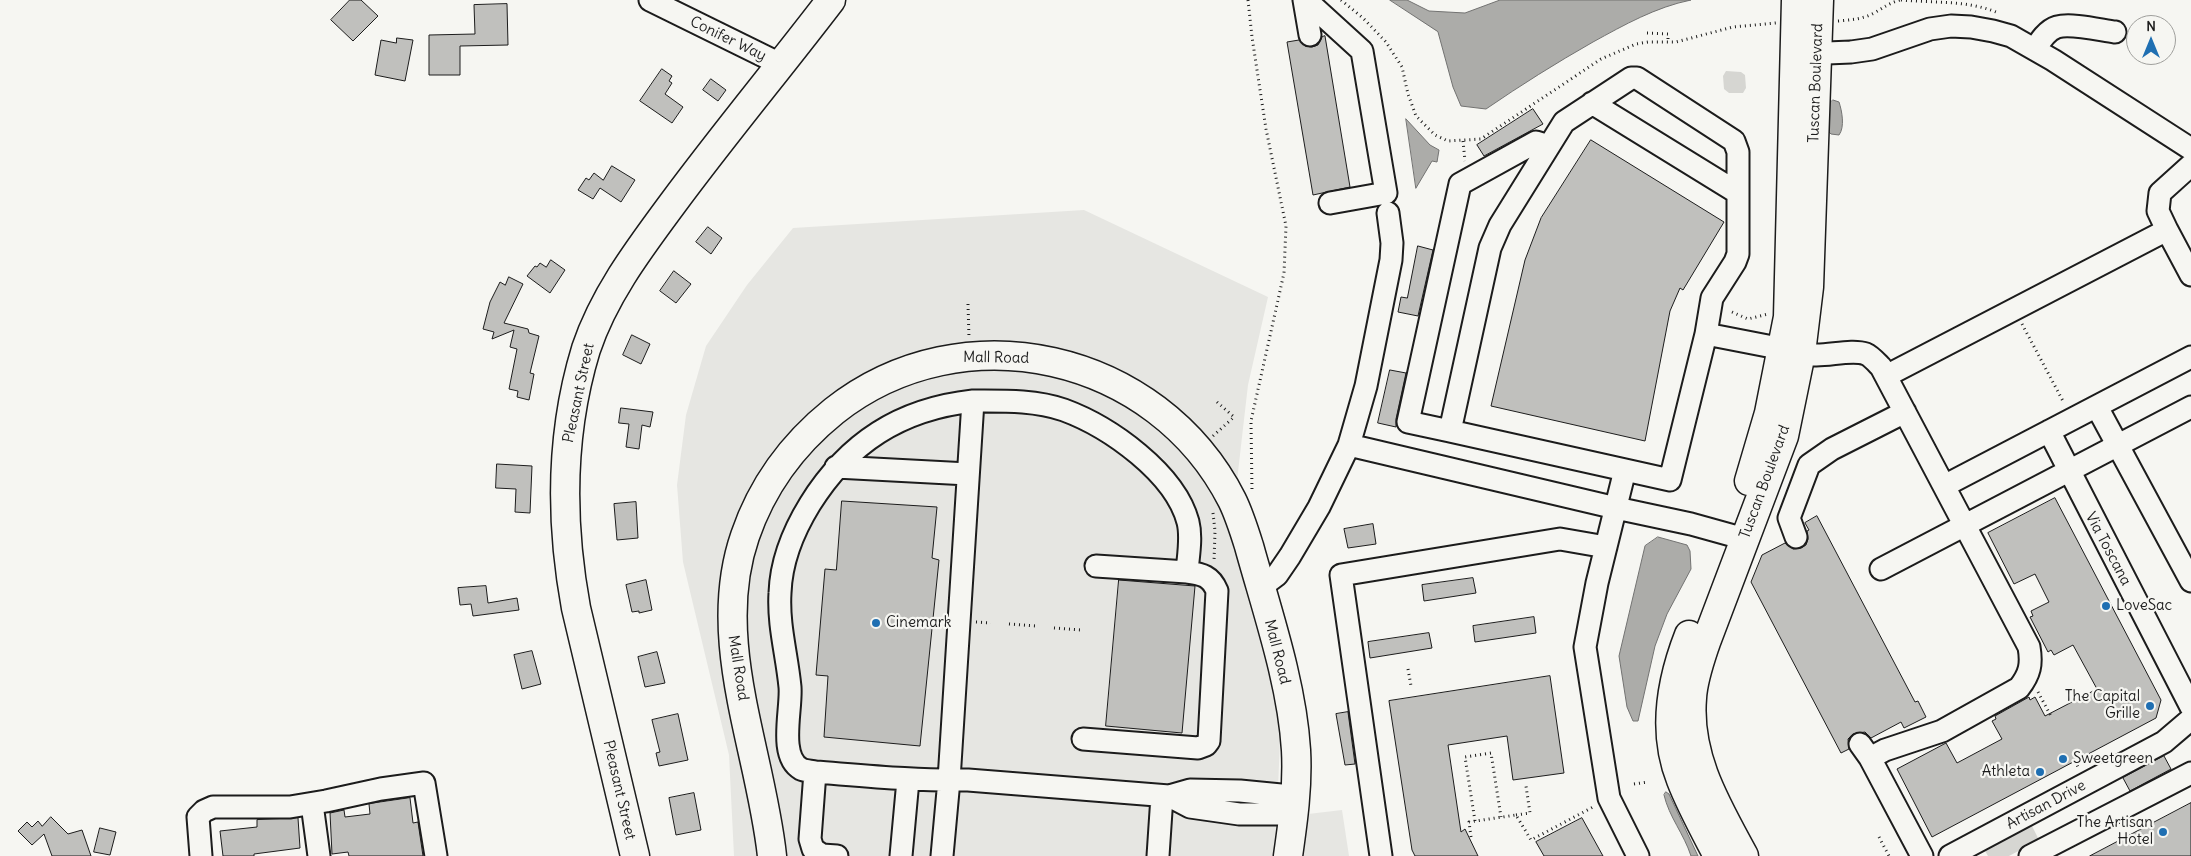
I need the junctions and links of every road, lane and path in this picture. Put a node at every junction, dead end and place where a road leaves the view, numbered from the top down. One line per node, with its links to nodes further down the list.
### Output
1 (650, 0): 16 (street, Conifer Way)
2 (831, 0): 16 (main road, Pleasant Street)
3 (1248, 0): 53 (path)
4 (1305, 0): 12 (street); 24 (street)
5 (1341, 0): 18 (path)
6 (1796, 0): 15 (main road, Tuscan Boulevard)
7 (1900, 0): 8 (path)
8 (1825, 10): 15 (main road, Tuscan Boulevard)
9 (1782, 23): 13 (path)
10 (2116, 32): 14 (street)
11 (1647, 33): 13 (path)
12 (1310, 35)
13 (1668, 42): 18 (path)
14 (2035, 49): 15 (street); 20 (street)
15 (1806, 54): 31 (main road, Tuscan Boulevard); 34 (main road, Tuscan Boulevard)
16 (780, 64): 98 (main road, Pleasant Street)
17 (1592, 103): 19 (street); 23 (street); 23 (street)
18 (1463, 141): 21 (path)
19 (1549, 146): 43 (street); 43 (street)
20 (2191, 149)
21 (1465, 155)
22 (2191, 165): 26 (street)
23 (1738, 193): 32 (street)
24 (1330, 203)
25 (1388, 213): 46 (street)
26 (2167, 230): 27 (street); 29 (street)
27 (2191, 275)
28 (968, 304): 33 (path)
29 (2014, 310): 36 (street); 42 (path)
30 (1732, 312): 31 (path)
31 (1788, 317): 34 (main road, Tuscan Boulevard)
32 (1706, 334): 34 (street); 49 (street)
33 (970, 341)
34 (1792, 351): 36 (street); 56 (main road, Tuscan Boulevard)
35 (2191, 357): 39 (street)
36 (1886, 376): 41 (street)
37 (973, 402): 48 (street); 51 (street); 61 (street)
38 (1217, 402): 45 (path)
39 (2097, 407): 42 (street); 47 (street)
40 (2191, 407): 47 (street)
41 (1905, 412): 52 (street); 57 (street)
42 (2072, 419): 44 (street)
43 (1450, 431): 49 (street)
44 (2048, 431): 50 (street, Via Toscana); 52 (street)
45 (1210, 439)
46 (1349, 445): 54 (street); 63 (street)
47 (2118, 445): 50 (street); 62 (street)
48 (836, 467): 51 (street); 79 (street)
49 (1625, 470): 54 (street)
50 (2068, 471): 55 (street); 73 (street, Via Toscana)
51 (968, 474): 82 (street)
52 (1944, 486): 55 (street)
53 (1251, 499)
54 (1616, 508): 56 (street); 58 (street)
55 (1965, 525): 60 (street); 110 (street)
56 (1737, 536): 107 (main road, Tuscan Boulevard); 108 (main road, Tuscan Boulevard)
57 (1796, 537)
58 (1606, 547): 105 (street); 106 (street)
59 (1096, 566): 61 (street)
60 (1881, 569)
61 (1187, 572): 76 (street)
62 (2191, 581)
63 (1261, 587): 88 (main road, Mall Road); 99 (main road, Mall Road)
64 (971, 621): 65 (path)
65 (991, 623)
66 (1009, 624): 67 (path)
67 (1036, 626)
68 (1054, 628): 69 (path)
69 (1081, 630)
70 (1408, 670): 71 (path)
71 (1411, 686)
72 (2037, 691): 74 (path)
73 (2191, 707)
74 (2052, 718)
75 (2191, 719): 111 (street, Artisan Drive)
76 (1083, 739)
77 (2075, 762): 78 (path)
78 (2079, 769)
79 (816, 772): 81 (street); 100 (street)
80 (2191, 773): 112 (street)
81 (908, 780): 82 (street); 101 (street)
82 (949, 780): 86 (street); 102 (street)
83 (1648, 782): 84 (path)
84 (1634, 784)
85 (1526, 786): 90 (path)
86 (1166, 796): 88 (street); 103 (street)
87 (312, 804): 95 (street); 96 (street); 97 (street)
88 (1295, 804): 104 (main road, Mall Road)
89 (1600, 804): 90 (path)
90 (1516, 815): 91 (path)
91 (1501, 818): 92 (path); 92 (path)
92 (1475, 821): 93 (path)
93 (1471, 837)
94 (1879, 837): 109 (path)
95 (201, 856)
96 (319, 856)
97 (436, 856)
98 (635, 856)
99 (772, 856)
100 (837, 856)
101 (901, 856)
102 (942, 856)
103 (1158, 856)
104 (1288, 856)
105 (1381, 856)
106 (1638, 856)
107 (1718, 856)
108 (1744, 856)
109 (1889, 856)
110 (1922, 856)
111 (1950, 856)
112 (2030, 856)

